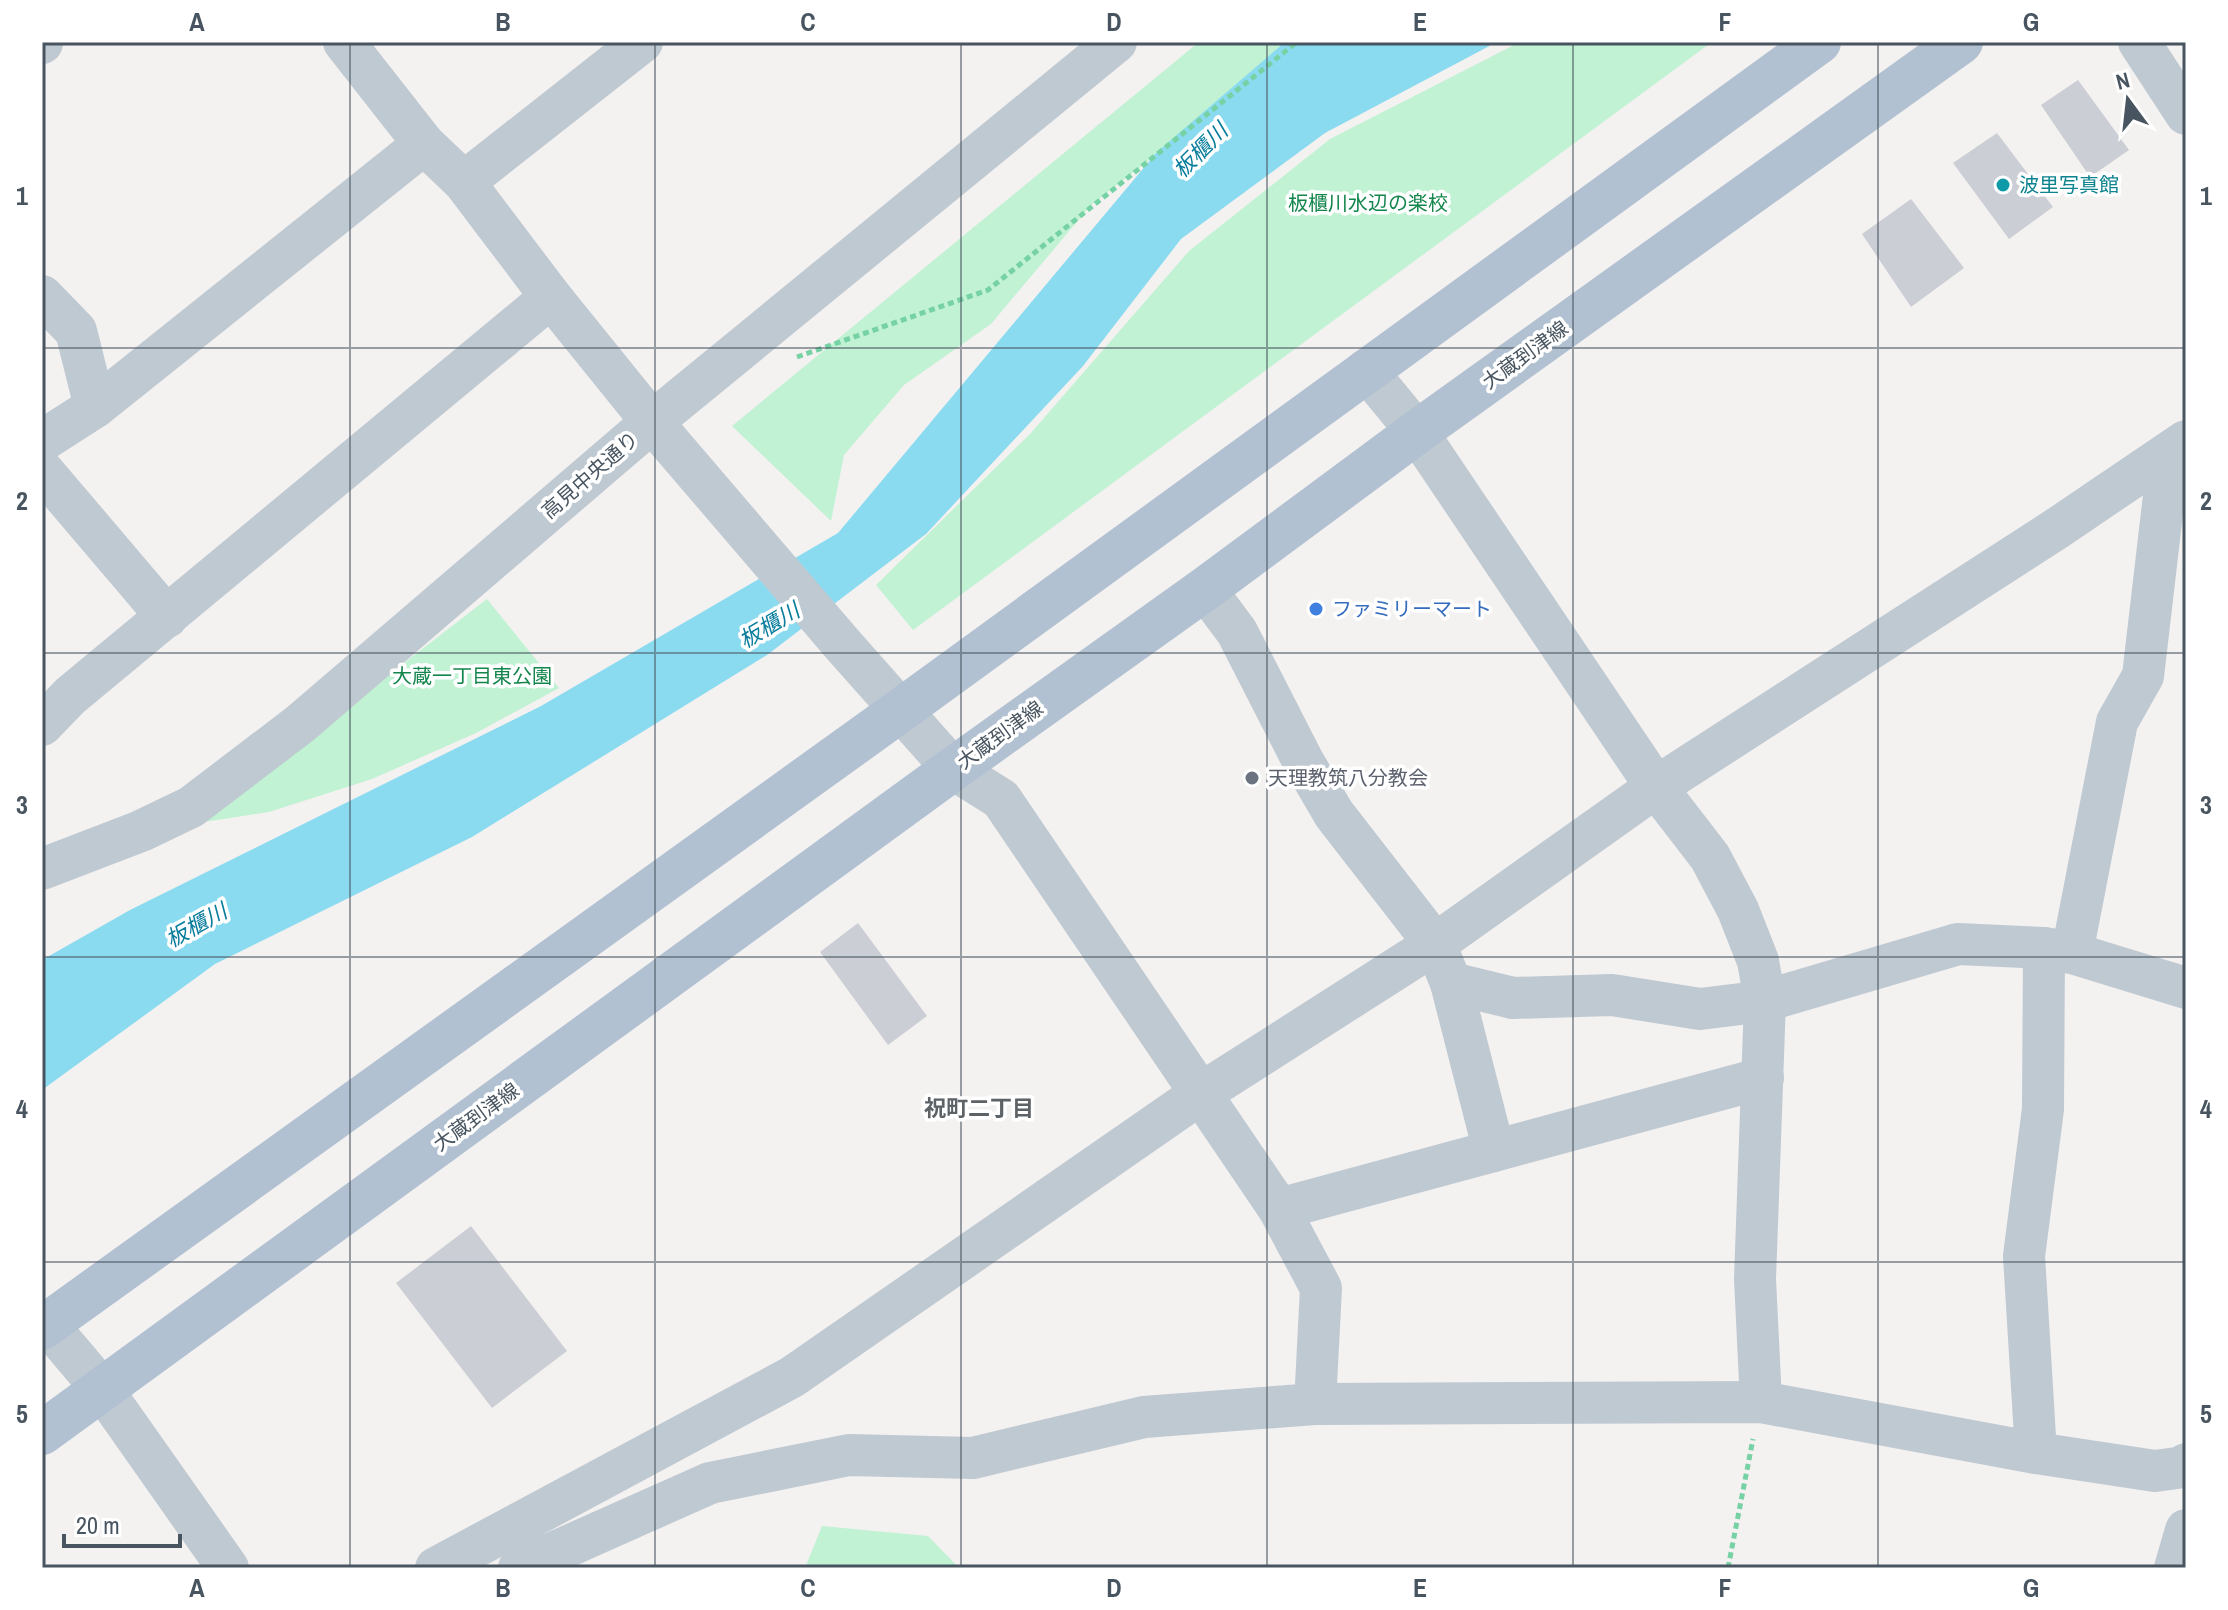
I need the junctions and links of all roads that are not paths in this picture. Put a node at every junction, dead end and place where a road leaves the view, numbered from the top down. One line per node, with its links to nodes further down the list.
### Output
1 (344, 42): 8 (street)
2 (642, 42): 9 (street)
3 (1116, 42): 14 (street, 高見中央通り)
4 (1819, 42): 12 (main road)
5 (1961, 42): 15 (main road, 大蔵到津線)
6 (2139, 42): 7 (street)
7 (2186, 114)
8 (424, 144): 9 (street); 13 (street)
9 (464, 182): 11 (street)
10 (42, 296): 13 (street)
11 (551, 297): 14 (street); 20 (street)
12 (1366, 370): 15 (street); 21 (main road)
13 (95, 407): 16 (street)
14 (652, 422): 21 (street); 25 (street, 高見中央通り)
15 (1417, 432): 19 (main road, 大蔵到津線); 24 (street)
16 (42, 441)
17 (2178, 447): 24 (street); 27 (street)
18 (42, 470): 20 (street)
19 (1205, 589): 23 (main road, 大蔵到津線); 26 (street)
20 (167, 617): 22 (street)
21 (901, 710): 23 (street); 35 (main road)
22 (42, 725)
23 (953, 769): 32 (street); 36 (main road, 大蔵到津線)
24 (1656, 787): 26 (street); 30 (street)
25 (42, 869)
26 (1435, 944): 28 (street); 32 (street)
27 (2058, 950): 29 (street); 30 (street); 40 (street)
28 (1451, 983): 30 (street); 33 (street)
29 (2186, 988)
30 (1765, 1001): 31 (street)
31 (1763, 1078): 33 (street); 37 (street)
32 (1200, 1094): 34 (street); 44 (street)
33 (1494, 1151): 34 (street)
34 (1279, 1209): 38 (street)
35 (45, 1326): 36 (street)
36 (102, 1389): 39 (main road, 大蔵到津線); 43 (street)
37 (1761, 1402): 38 (street); 40 (street)
38 (1315, 1404): 45 (street)
39 (42, 1433)
40 (2036, 1453): 41 (street)
41 (2185, 1467)
42 (2186, 1530): 46 (street)
43 (228, 1568)
44 (436, 1568)
45 (519, 1568)
46 (2175, 1568)

